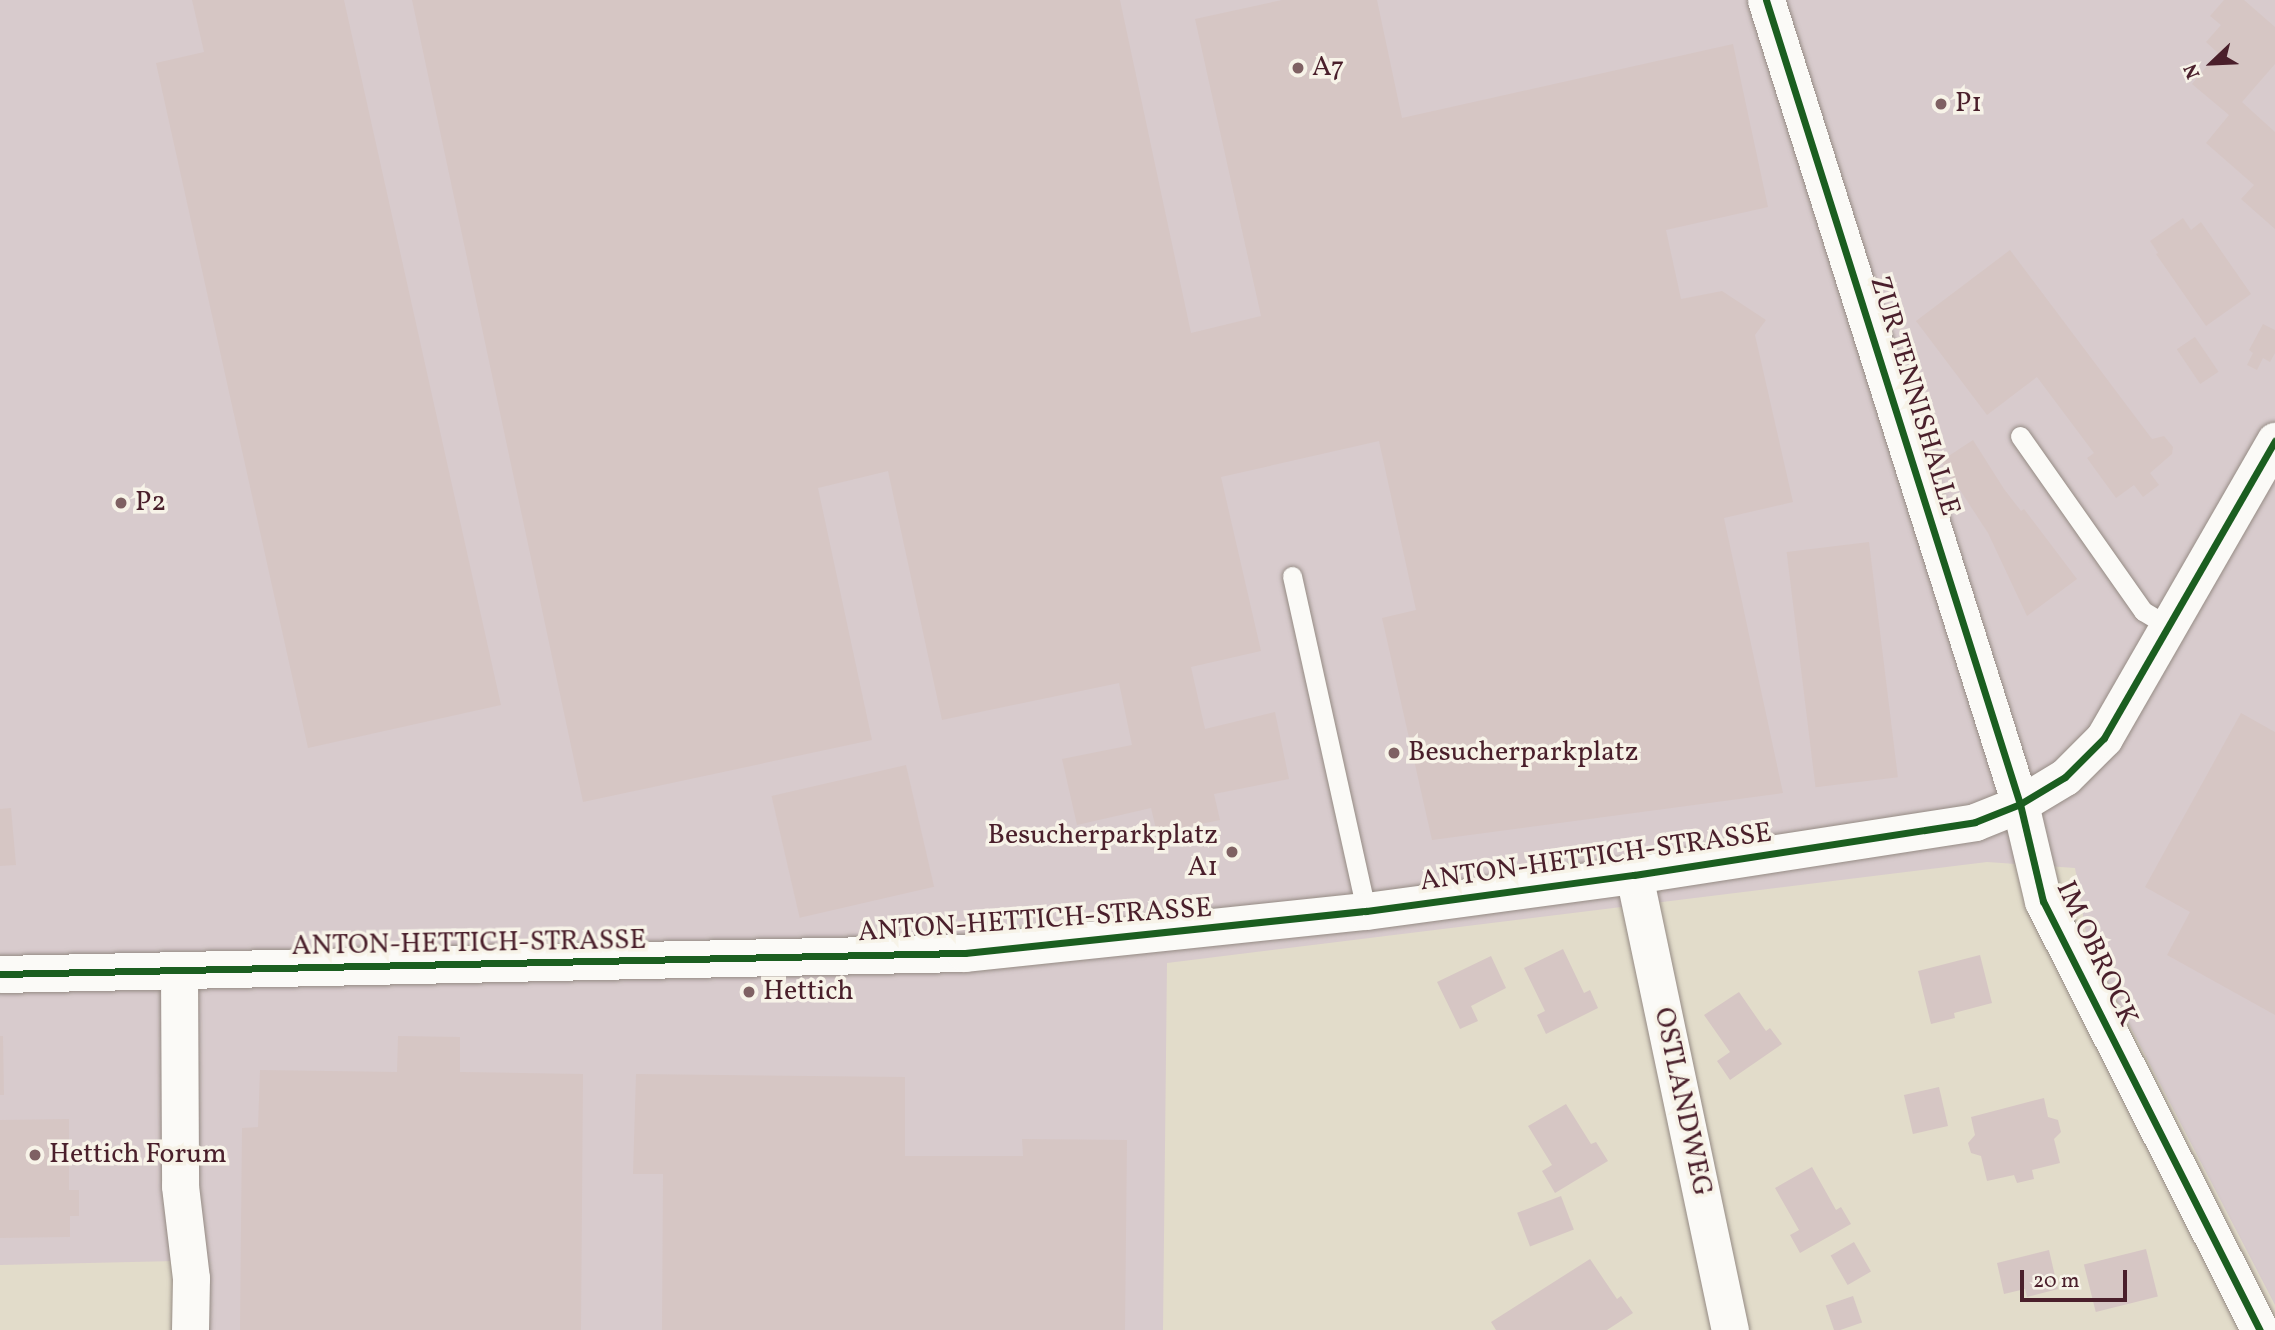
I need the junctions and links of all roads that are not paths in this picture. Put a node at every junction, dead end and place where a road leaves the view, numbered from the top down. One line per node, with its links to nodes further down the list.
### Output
1 (1766, 0): 6 (street, ZUR TENNISHALLE)
2 (2020, 436): 5 (lane)
3 (2275, 441): 5 (street)
4 (1292, 576): 8 (lane)
5 (2170, 627): 6 (street)
6 (2020, 804): 7 (street, ANTON-HETTICH-STRASSE); 13 (street, IM OBROCK)
7 (1634, 875): 8 (street, ANTON-HETTICH-STRASSE); 12 (street, OSTLANDWEG)
8 (1366, 911): 9 (street, ANTON-HETTICH-STRASSE)
9 (179, 972): 10 (street, ANTON-HETTICH-STRASSE); 11 (street)
10 (0, 974)
11 (190, 1330)
12 (1730, 1330)
13 (2260, 1330)

